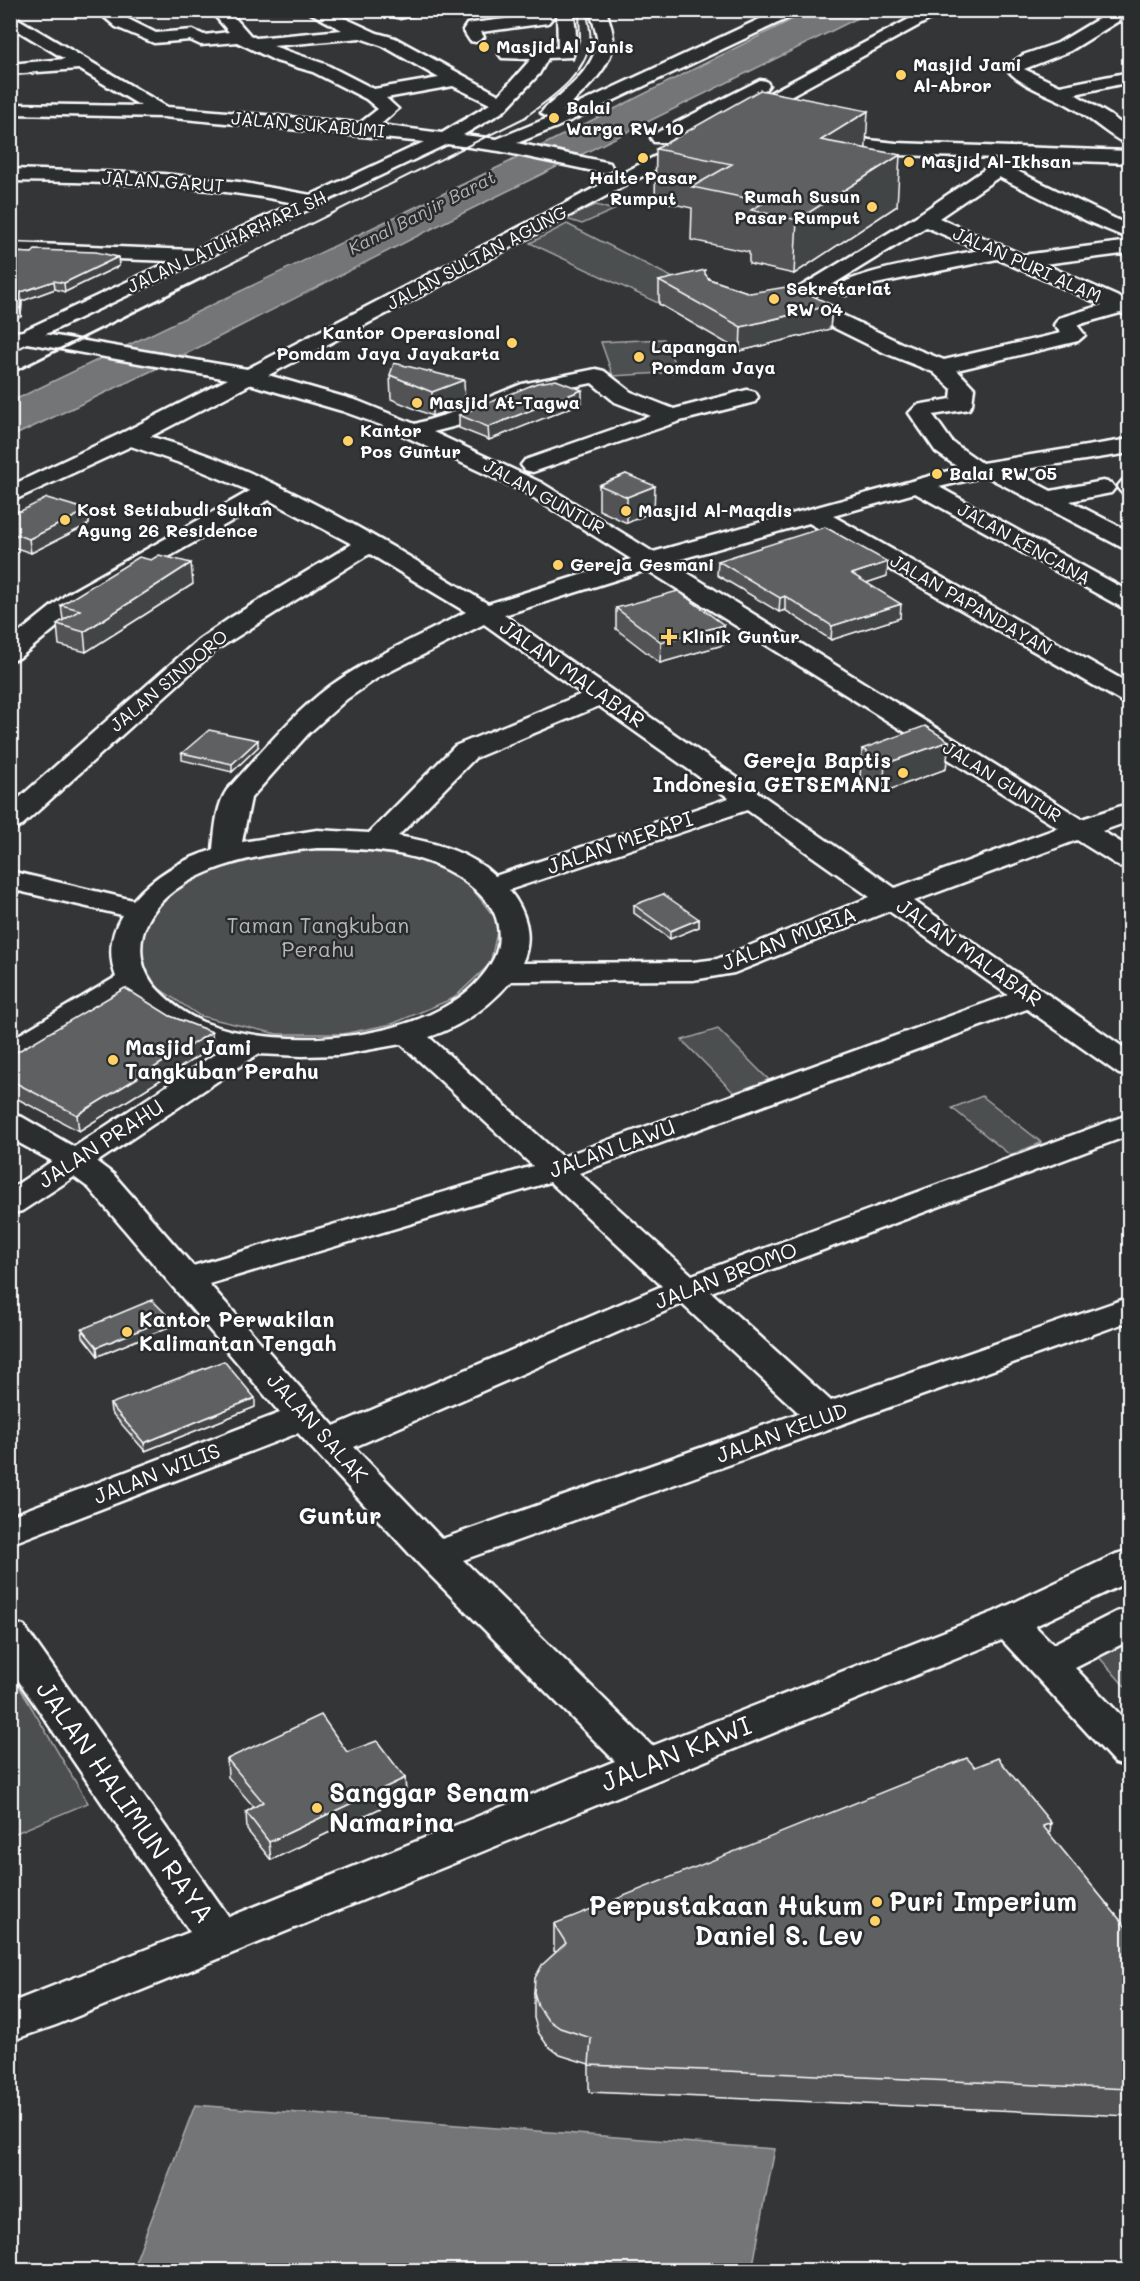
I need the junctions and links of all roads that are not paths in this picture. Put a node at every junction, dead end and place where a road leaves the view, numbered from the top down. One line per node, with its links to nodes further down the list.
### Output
1 (104, 10): 15 (street)
2 (213, 10): 15 (street)
3 (313, 10): 13 (street)
4 (564, 10): 12 (street)
5 (598, 10): 39 (street)
6 (793, 10): 39 (street)
7 (903, 10): 43 (street)
8 (939, 10): 35 (street, JALAN SULTAN AGUNG)
9 (1125, 10): 16 (street)
10 (542, 13): 12 (street); 14 (street)
11 (10, 19): 21 (street)
12 (567, 30): 17 (street)
13 (363, 33): 15 (street); 25 (street)
14 (476, 37)
15 (247, 40): 29 (street)
16 (1064, 47): 19 (street); 28 (street)
17 (543, 53): 18 (street); 30 (street, JALAN LATUHARHARI SH)
18 (508, 54)
19 (1086, 54)
20 (1108, 62): 23 (street)
21 (84, 63): 22 (street); 27 (street)
22 (10, 69)
23 (1130, 69)
24 (1130, 77): 28 (street)
25 (455, 80): 26 (street); 30 (street)
26 (407, 89): 29 (street); 32 (street)
27 (131, 92): 33 (street); 34 (street)
28 (1058, 92): 41 (street)
29 (372, 95): 32 (street)
30 (501, 103): 40 (street, JALAN LATUHARHARI SH)
31 (10, 109): 33 (street, JALAN SUKABUMI)
32 (389, 109): 38 (street)
33 (115, 111): 34 (street, JALAN SUKABUMI)
34 (163, 112): 38 (street, JALAN SUKABUMI)
35 (747, 113): 36 (street); 61 (street, JALAN SULTAN AGUNG)
36 (769, 118)
37 (802, 127): 44 (street)
38 (364, 129): 40 (street, JALAN SUKABUMI)
39 (531, 130): 42 (street)
40 (444, 139): 42 (street, JALAN SUKABUMI); 51 (street, JALAN LATUHARHARI SH)
41 (1130, 140)
42 (503, 146): 46 (street, JALAN SUKABUMI)
43 (643, 146)
44 (927, 151): 45 (street); 50 (street)
45 (1019, 154): 47 (street); 48 (street)
46 (623, 157)
47 (1130, 157)
48 (997, 169): 50 (street); 53 (street)
49 (10, 175): 51 (street, JALAN GARUT)
50 (980, 182): 52 (street)
51 (315, 201): 57 (street, JALAN LATUHARHARI SH)
52 (925, 219): 56 (street, JALAN PURI ALAM); 60 (street)
53 (1130, 234)
54 (1130, 247): 58 (street)
55 (10, 249): 57 (street)
56 (1000, 252): 58 (street, JALAN PURI ALAM); 62 (street)
57 (198, 257): 67 (street, JALAN LATUHARHARI SH)
58 (1022, 261): 66 (street, JALAN PURI ALAM)
59 (420, 265): 61 (street)
60 (848, 266): 62 (street); 64 (street)
61 (450, 273): 68 (street, JALAN SULTAN AGUNG)
62 (886, 275): 63 (street)
63 (846, 289)
64 (794, 300): 65 (street); 69 (street)
65 (739, 304)
66 (1126, 307): 69 (street)
67 (16, 340): 68 (street, JALAN GUNTUR)
68 (247, 365): 72 (street, JALAN GUNTUR); 74 (street, JALAN SULTAN AGUNG)
69 (941, 367): 79 (street)
70 (747, 397): 71 (street)
71 (672, 416): 72 (street); 78 (street)
72 (420, 429): 89 (street, JALAN GUNTUR)
73 (94, 432): 76 (street)
74 (130, 438): 77 (street, JALAN SULTAN AGUNG); 83 (street, JALAN MALABAR)
75 (1130, 446): 79 (street)
76 (63, 447): 77 (street); 80 (street)
77 (88, 457): 84 (street, JALAN SULTAN AGUNG)
78 (533, 465)
79 (983, 469): 81 (street); 85 (street)
80 (10, 472)
81 (918, 485): 86 (street); 90 (street, JALAN KENCANA)
82 (1104, 488): 85 (street)
83 (269, 492): 88 (street, JALAN MALABAR); 92 (street)
84 (10, 495)
85 (1046, 499): 87 (street)
86 (813, 515): 89 (street); 94 (street, JALAN PAPANDAYAN)
87 (1124, 534)
88 (373, 545): 91 (street, JALAN MALABAR); 97 (street, JALAN SINDORO)
89 (653, 561): 91 (street); 98 (street, JALAN GUNTUR)
90 (1130, 602)
91 (485, 613): 93 (street, JALAN MALABAR); 100 (street)
92 (10, 653)
93 (602, 695): 95 (street, JALAN MALABAR); 99 (street)
94 (1130, 695)
95 (750, 800): 103 (street, JALAN MERAPI); 104 (street, JALAN MALABAR)
96 (1130, 811): 98 (street, JALAN MURIA)
97 (10, 820)
98 (1079, 830): 101 (street, JALAN GUNTUR); 104 (street, JALAN MURIA)
99 (377, 841): 100 (street); 103 (street)
100 (227, 855): 105 (street)
101 (1130, 861)
102 (10, 880): 105 (street)
103 (490, 887): 106 (street)
104 (892, 899): 106 (street, JALAN MURIA); 108 (street, JALAN MALABAR)
105 (139, 910): 107 (street)
106 (503, 972): 109 (street)
107 (133, 980): 110 (street); 111 (street)
108 (1031, 997): 112 (street, JALAN MALABAR); 116 (street, JALAN LAWU)
109 (408, 1034): 110 (street); 116 (street)
110 (252, 1044): 115 (street, JALAN PRAHU)
111 (10, 1054)
112 (1130, 1067)
113 (10, 1124): 115 (street, JALAN SALAK)
114 (1130, 1124): 119 (street, JALAN BROMO)
115 (75, 1161): 117 (street, JALAN PRAHU); 118 (street, JALAN SALAK)
116 (556, 1170): 118 (street, JALAN LAWU); 119 (street)
117 (10, 1204)
118 (186, 1280): 122 (street, JALAN SALAK)
119 (687, 1289): 121 (street); 122 (street, JALAN BROMO)
120 (1130, 1308): 121 (street, JALAN KELUD)
121 (826, 1417): 124 (street, JALAN KELUD)
122 (317, 1430): 123 (street, JALAN WILIS); 124 (street, JALAN SALAK)
123 (10, 1531)
124 (434, 1555): 131 (street, JALAN SALAK)
125 (1130, 1564): 126 (street, JALAN KAWI)
126 (1008, 1622): 129 (street); 131 (street, JALAN KAWI)
127 (1130, 1622): 129 (street)
128 (10, 1636): 132 (street, JALAN HALIMUN RAYA)
129 (1048, 1664): 130 (street)
130 (1130, 1752)
131 (646, 1766): 132 (street, JALAN KAWI)
132 (219, 1938): 133 (street, JALAN KAWI)
133 (10, 2022)

